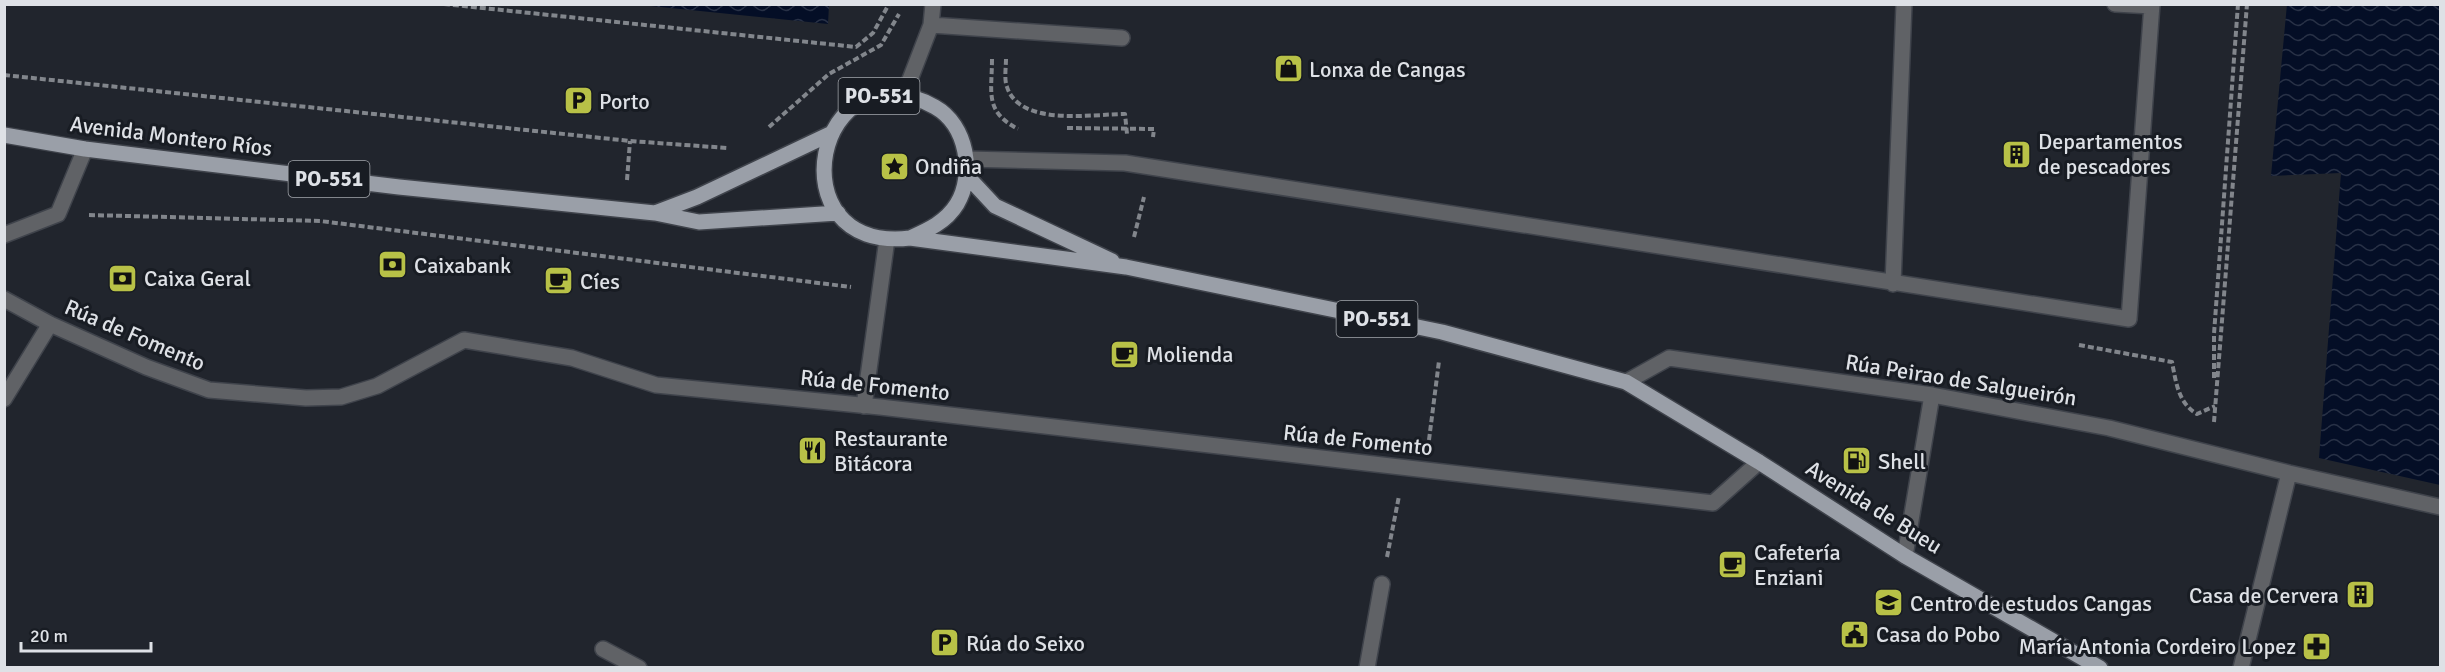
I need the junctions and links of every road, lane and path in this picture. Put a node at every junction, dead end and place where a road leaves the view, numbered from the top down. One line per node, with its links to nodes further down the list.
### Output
1 (444, 4): 2 (path)
2 (889, 4)
3 (901, 4): 18 (path)
4 (933, 4): 10 (street)
5 (1904, 4): 36 (street)
6 (2115, 4): 9 (street)
7 (2238, 4): 8 (path)
8 (2247, 4)
9 (2152, 5): 36 (street)
10 (931, 25): 11 (street); 14 (street)
11 (999, 30): 12 (street); 15 (path); 17 (path)
12 (1122, 38)
13 (4, 75): 21 (path)
14 (904, 95): 19 (main road, PO-551); 24 (main road, PO-551)
15 (1126, 127): 16 (path); 25 (path); 26 (path)
16 (1058, 128)
17 (1028, 129)
18 (763, 131)
19 (830, 134): 29 (main road, PO-551); 30 (main road, PO-551)
20 (4, 135): 22 (main road, Avenida Montero Ríos / PO-551)
21 (630, 141): 23 (path); 28 (path)
22 (85, 149): 28 (main road, Avenida Montero Ríos / PO-551); 31 (street)
23 (739, 149)
24 (966, 159): 25 (street); 27 (main road, PO-551)
25 (1125, 163): 26 (street); 35 (path)
26 (1150, 167): 36 (street)
27 (967, 176): 33 (main road, PO-551); 35 (main road, PO-551)
28 (624, 210): 29 (main road, Avenida Montero Ríos / PO-551)
29 (655, 213): 30 (main road, PO-551)
30 (838, 213): 34 (main road, PO-551)
31 (58, 214): 32 (street); 37 (path)
32 (4, 235)
33 (910, 238): 34 (main road, PO-551); 35 (main road, PO-551)
34 (887, 239): 37 (street)
35 (1126, 267): 40 (main road, PO-551)
36 (1893, 284)
37 (880, 290): 44 (street)
38 (4, 299): 39 (street, Rúa de Fomento)
39 (50, 324): 43 (street); 44 (street, Rúa de Fomento)
40 (1442, 332): 41 (main road, PO-551); 47 (path)
41 (1626, 382): 42 (street, Rúa Peirao de Salgueirón); 45 (main road, Avenida de Bueu / PO-551)
42 (1932, 395): 48 (street, Rúa Peirao de Salgueirón); 50 (street)
43 (4, 399)
44 (864, 406): 46 (street, Rúa de Fomento)
45 (1759, 462): 47 (street, Rúa de Fomento); 50 (main road, Avenida de Bueu / PO-551)
46 (1404, 469): 47 (street, Rúa de Fomento); 51 (path)
47 (1425, 470)
48 (2289, 473): 49 (street, Rúa Peirao de Salgueirón); 56 (street)
49 (2440, 507)
50 (1905, 556): 55 (main road, Avenida de Bueu / PO-551)
51 (1382, 584): 54 (street)
52 (603, 649): 53 (street)
53 (639, 668)
54 (1367, 668)
55 (2100, 668)
56 (2241, 668)

